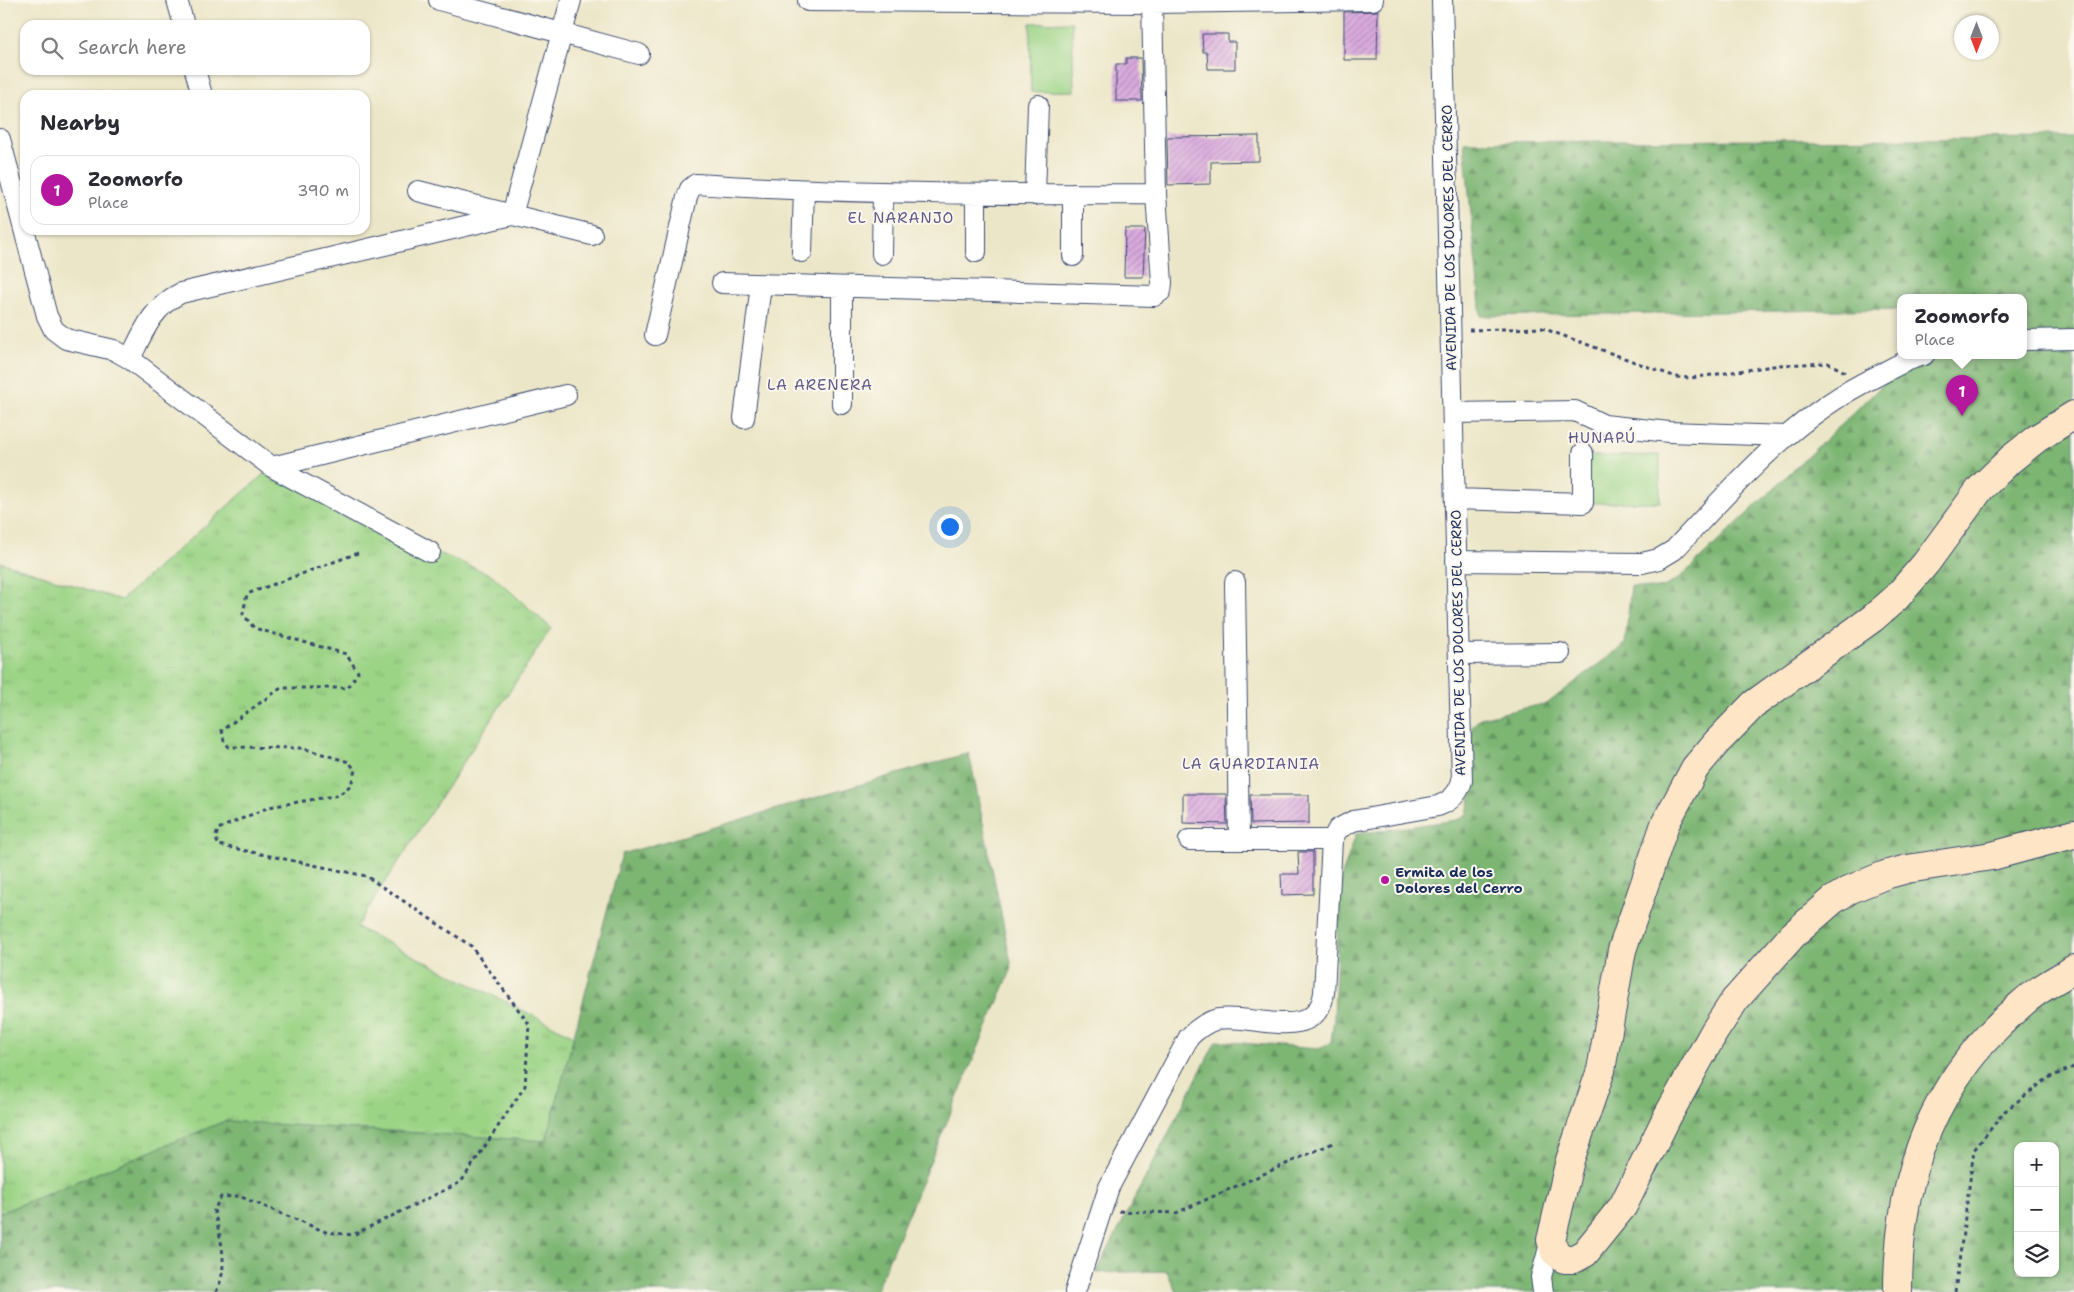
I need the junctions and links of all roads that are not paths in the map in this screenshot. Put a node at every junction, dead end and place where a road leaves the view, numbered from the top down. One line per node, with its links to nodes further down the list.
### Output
1 (177, 0): 8 (street)
2 (439, 0): 9 (street)
3 (570, 0): 9 (street)
4 (1373, 0): 7 (street)
5 (1442, 0): 40 (street, AVENIDA DE LOS DOLORES DEL CERRO)
6 (808, 1): 7 (street)
7 (1152, 1): 20 (street)
8 (183, 20)
9 (561, 33): 10 (street); 23 (street)
10 (638, 54)
11 (196, 75): 12 (street)
12 (201, 90)
13 (1038, 105): 21 (street)
14 (0, 139): 22 (street)
15 (804, 190): 17 (street); 26 (street); 33 (street)
16 (418, 191): 23 (street)
17 (883, 192): 18 (street); 28 (street)
18 (976, 194): 21 (street); 27 (street)
19 (1073, 194): 20 (street); 21 (street); 29 (street)
20 (1156, 194): 32 (street)
21 (1035, 195)
22 (20, 214)
23 (512, 215): 25 (street); 36 (street)
24 (25, 235): 36 (street)
25 (592, 235)
26 (802, 252)
27 (976, 252)
28 (882, 254)
29 (1073, 256)
30 (722, 283): 31 (street)
31 (761, 285): 32 (street); 42 (street)
32 (842, 287): 39 (street)
33 (655, 335)
34 (2074, 339): 35 (street)
35 (2027, 340)
36 (130, 359): 45 (street)
37 (1915, 359): 43 (street)
38 (566, 395): 45 (street)
39 (842, 404)
40 (1453, 413): 43 (street); 46 (street, AVENIDA DE LOS DOLORES DEL CERRO)
41 (2074, 415): 57 (street)
42 (744, 418)
43 (1787, 436): 48 (street)
44 (1583, 453): 46 (street)
45 (272, 467): 47 (street)
46 (1455, 500): 48 (street, AVENIDA DE LOS DOLORES DEL CERRO)
47 (430, 552)
48 (1456, 561): 51 (street, AVENIDA DE LOS DOLORES DEL CERRO)
49 (1234, 582): 54 (street)
50 (1560, 653): 51 (street)
51 (1459, 654): 55 (street, AVENIDA DE LOS DOLORES DEL CERRO)
52 (2074, 834): 57 (street)
53 (1189, 840): 54 (street)
54 (1239, 840): 55 (street)
55 (1332, 840): 58 (street)
56 (2074, 969): 60 (street)
57 (1551, 1240): 59 (street)
58 (1074, 1292)
59 (1543, 1292)
60 (1898, 1292)

